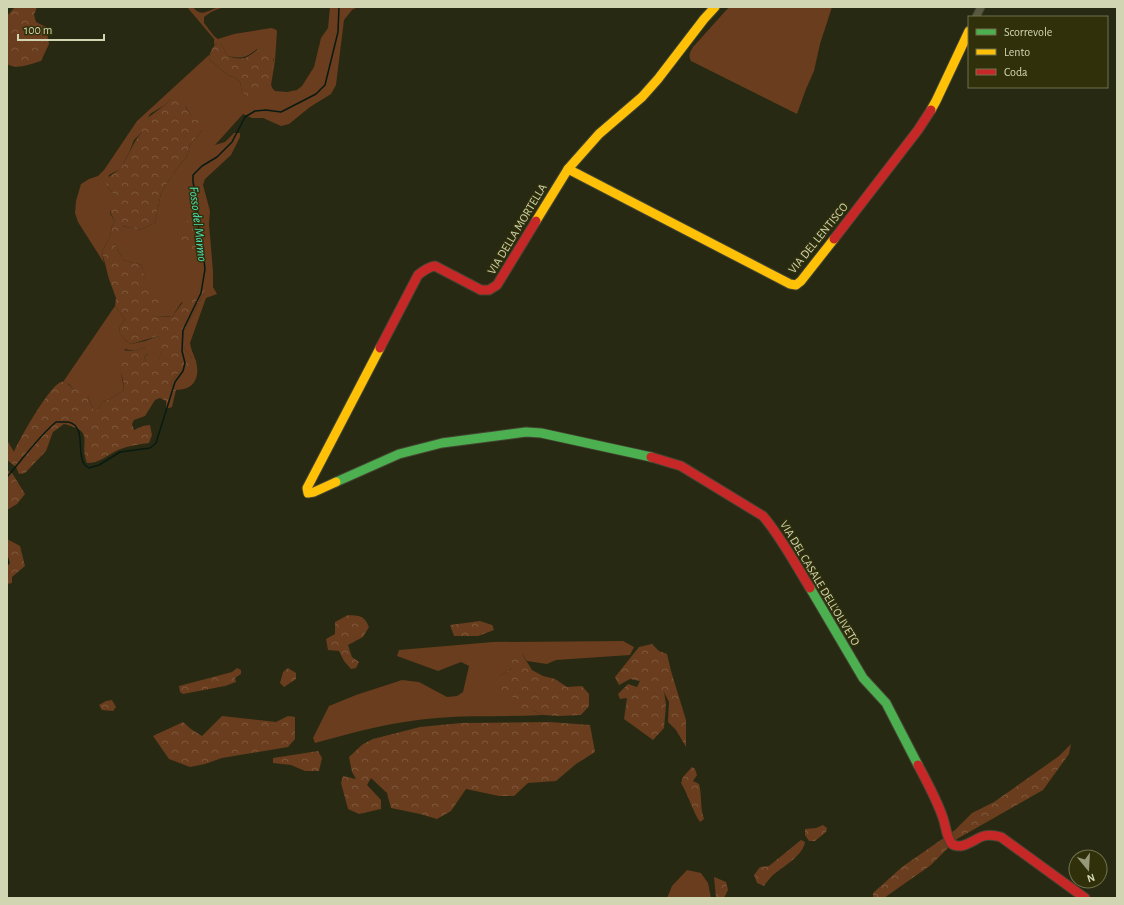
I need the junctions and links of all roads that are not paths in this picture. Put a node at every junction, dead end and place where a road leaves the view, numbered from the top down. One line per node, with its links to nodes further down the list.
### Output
1 (715, 7): 5 (street, VIA DELLA MORTELLA)
2 (981, 7): 3 (street)
3 (976, 16)
4 (968, 33): 5 (street, VIA DEL LENTISCO)
5 (568, 169): 6 (street, VIA DELLA MORTELLA)
6 (308, 493): 7 (street, VIA DEL CASALE DELL'OLIVETO)
7 (1085, 898)

